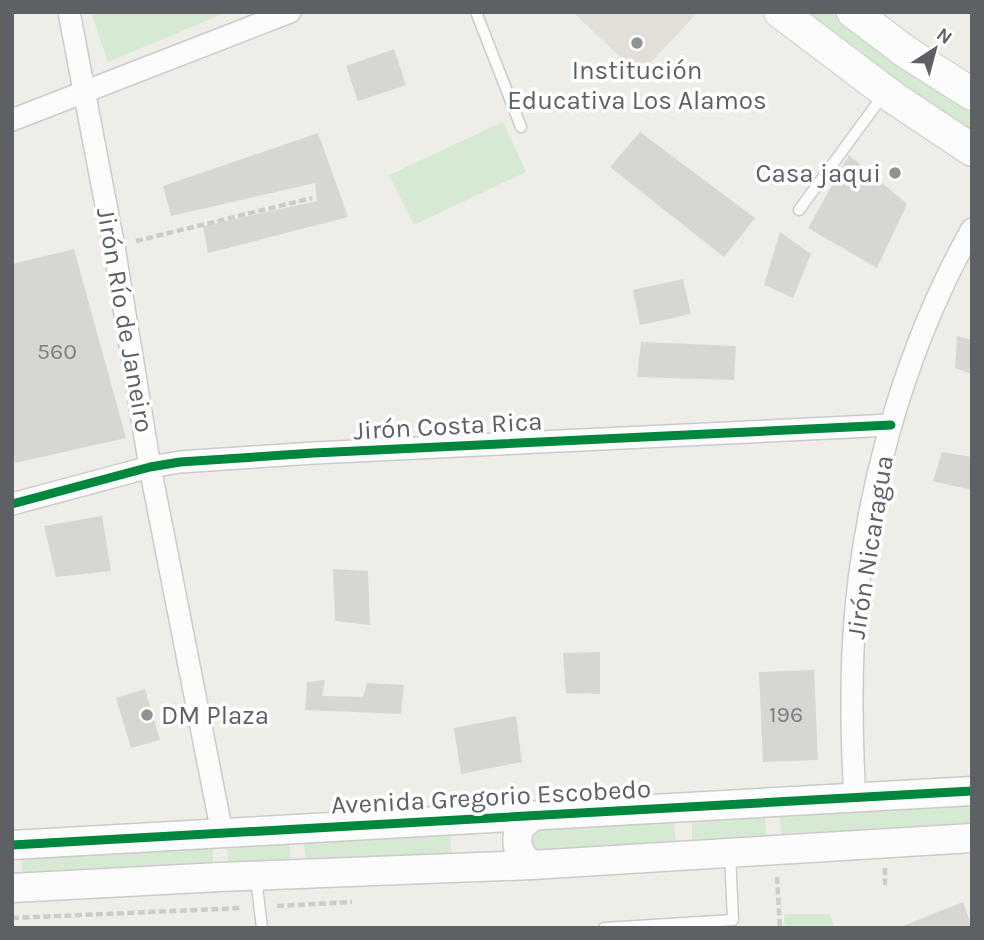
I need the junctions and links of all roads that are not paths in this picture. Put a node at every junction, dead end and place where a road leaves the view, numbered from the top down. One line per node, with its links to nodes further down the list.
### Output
1 (69, 12): 6 (street, Jirón Río de Janeiro)
2 (290, 12): 6 (street)
3 (476, 12): 10 (lane)
4 (780, 12): 7 (main road)
5 (853, 12): 8 (main road)
6 (84, 92): 9 (street); 15 (street, Jirón Río de Janeiro)
7 (885, 92): 11 (main road); 12 (lane)
8 (972, 94)
9 (12, 120)
10 (521, 127)
11 (972, 150)
12 (799, 210)
13 (972, 229): 14 (street, Jirón Nicaragua)
14 (891, 425): 15 (street, Jirón Costa Rica); 18 (street, Jirón Nicaragua)
15 (150, 467): 16 (street, Jirón Costa Rica); 21 (street, Jirón Río de Janeiro)
16 (12, 504)
17 (972, 791): 18 (street, Avenida Gregorio Escobedo)
18 (855, 799): 19 (street, Avenida Gregorio Escobedo)
19 (533, 816): 20 (street, Avenida Gregorio Escobedo); 26 (street)
20 (487, 819): 21 (street, Avenida Gregorio Escobedo); 25 (street)
21 (222, 834): 23 (street, Avenida Gregorio Escobedo)
22 (972, 838): 24 (street)
23 (12, 845)
24 (730, 853): 26 (street); 30 (lane)
25 (492, 865): 26 (street); 27 (street)
26 (532, 865)
27 (255, 875): 28 (street); 29 (lane)
28 (12, 888)
29 (262, 928)
30 (604, 928)

